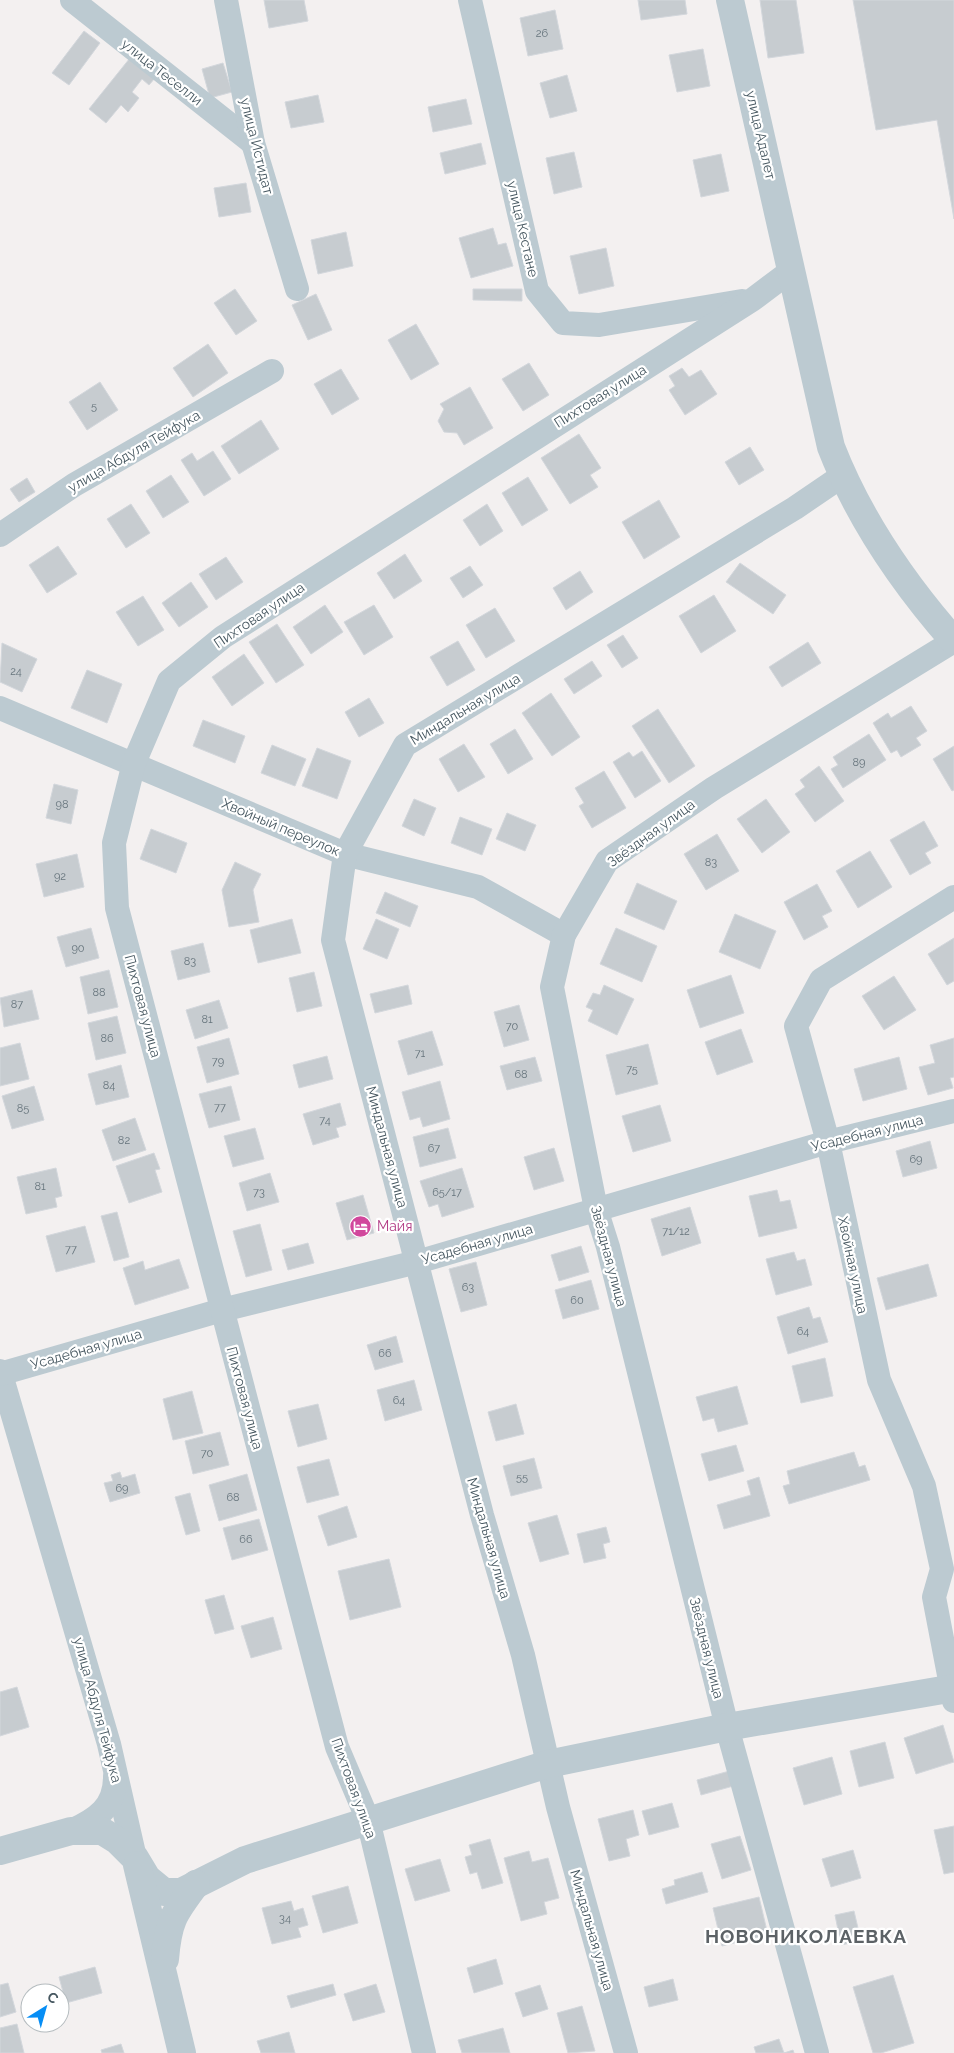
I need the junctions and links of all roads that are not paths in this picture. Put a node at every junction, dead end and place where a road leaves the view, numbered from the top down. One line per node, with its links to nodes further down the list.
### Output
1 (72, 0): 5 (street, улица Теселли)
2 (226, 0): 5 (street, улица Истидат)
3 (470, 0): 8 (street, улица Кестане)
4 (730, 0): 6 (street, улица Адалет)
5 (253, 143): 7 (street, улица Истидат)
6 (792, 270): 8 (street, Пихтовая улица); 10 (street, улица Адалет)
7 (298, 289)
8 (752, 300): 14 (street, Пихтовая улица)
9 (272, 371): 11 (street, улица Абдуля Тейфука)
10 (842, 476): 12 (street, улица Адалет); 15 (street, Миндальная улица)
11 (0, 535)
12 (954, 641): 17 (street, Звёздная улица)
13 (0, 708): 14 (street, Хвойный переулок)
14 (134, 763): 15 (street, Хвойный переулок); 22 (street, Пихтовая улица)
15 (345, 854): 17 (street, Хвойный переулок); 21 (street, Миндальная улица)
16 (954, 898): 19 (street, Хвойная улица)
17 (564, 935): 20 (street, Звёздная улица)
18 (954, 1111): 19 (street, Усадебная улица)
19 (828, 1142): 20 (street, Усадебная улица); 24 (street, Хвойная улица)
20 (596, 1209): 21 (street, Усадебная улица); 25 (street, Звёздная улица)
21 (417, 1262): 22 (street, Усадебная улица); 26 (street, Миндальная улица)
22 (222, 1310): 23 (street, Усадебная улица); 28 (street, Пихтовая улица)
23 (0, 1373): 27 (street, улица Абдуля Тейфука)
24 (953, 1692): 25 (street)
25 (727, 1727): 26 (street); 37 (street, Звёздная улица)
26 (548, 1764): 28 (street); 36 (street, Миндальная улица)
27 (116, 1771): 29 (street); 31 (street, улица Абдуля Тейфука)
28 (368, 1820): 32 (street); 35 (street, Пихтовая улица)
29 (71, 1831): 30 (street); 31 (street)
30 (0, 1851)
31 (135, 1858): 32 (street); 33 (street, улица Абдуля Тейфука)
32 (196, 1884): 33 (street)
33 (168, 1998): 34 (street, улица Абдуля Тейфука)
34 (182, 2053)
35 (424, 2053)
36 (626, 2053)
37 (817, 2053)

